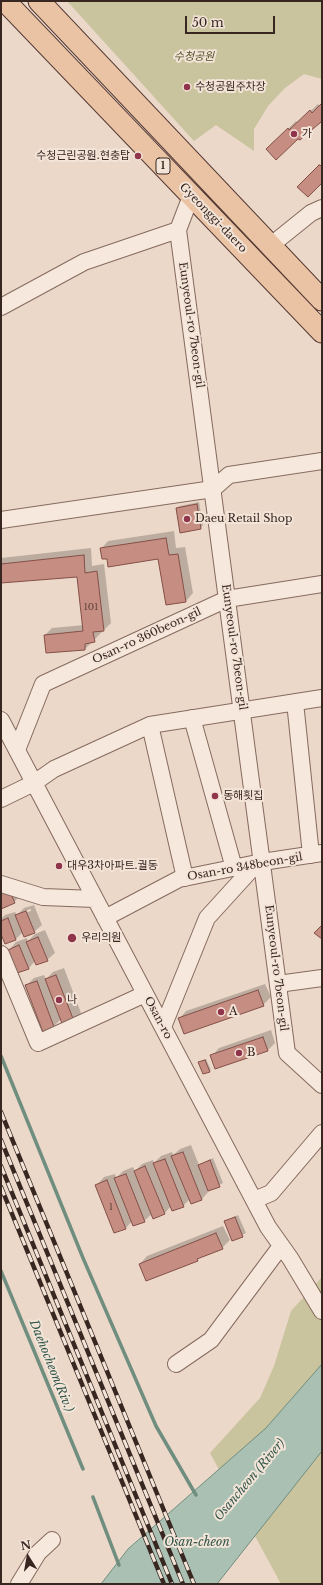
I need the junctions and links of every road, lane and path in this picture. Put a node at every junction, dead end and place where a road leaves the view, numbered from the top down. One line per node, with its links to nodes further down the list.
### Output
1 (5, 1): 3 (main road, Gyeonggi-daero / 1)
2 (39, 1): 6 (main road, Gyeonggi-daero / 1)
3 (191, 196): 5 (street, Eunyeoul-ro 7beon-gil); 9 (main road, Gyeonggi-daero / 1)
4 (322, 208): 6 (street)
5 (178, 230): 8 (street); 11 (street, Eunyeoul-ro 7beon-gil)
6 (270, 246): 7 (main road, Gyeonggi-daero / 1)
7 (322, 300)
8 (1, 307)
9 (322, 332)
10 (322, 461): 11 (street)
11 (213, 489): 12 (street); 14 (street, Eunyeoul-ro 7beon-gil)
12 (1, 520)
13 (322, 584): 14 (street, Osan-ro 360beon-gil)
14 (227, 599): 17 (street, Eunyeoul-ro 7beon-gil); 21 (street, Osan-ro 360beon-gil)
15 (322, 698): 16 (street)
16 (295, 702): 17 (street); 24 (street)
17 (242, 709): 18 (street); 25 (street, Eunyeoul-ro 7beon-gil)
18 (192, 718): 20 (street); 26 (street)
19 (1, 720): 21 (street, Osan-ro)
20 (150, 724): 22 (street); 27 (street)
21 (17, 750): 22 (street, Osan-ro)
22 (34, 783): 23 (street); 29 (street, Osan-ro)
23 (1, 799)
24 (317, 854): 25 (street, Osan-ro 348beon-gil)
25 (260, 863): 26 (street, Osan-ro 348beon-gil); 33 (street, Eunyeoul-ro 7beon-gil); 35 (street)
26 (234, 868): 27 (street, Osan-ro 348beon-gil)
27 (185, 878): 30 (street, Osan-ro 348beon-gil)
28 (1, 884): 29 (street)
29 (95, 899): 30 (street, Osan-ro)
30 (105, 918): 34 (street, Osan-ro)
31 (1, 954): 34 (street)
32 (322, 978): 33 (street)
33 (278, 984): 36 (street, Eunyeoul-ro 7beon-gil)
34 (145, 994): 35 (street, Osan-ro)
35 (163, 1027): 38 (street, Osan-ro)
36 (322, 1085)
37 (322, 1133): 38 (street)
38 (254, 1200): 39 (street, Osan-ro)
39 (286, 1252): 40 (street, Osan-ro); 41 (street)
40 (322, 1311)
41 (176, 1364)
42 (52, 1540): 43 (street)
43 (19, 1584)

